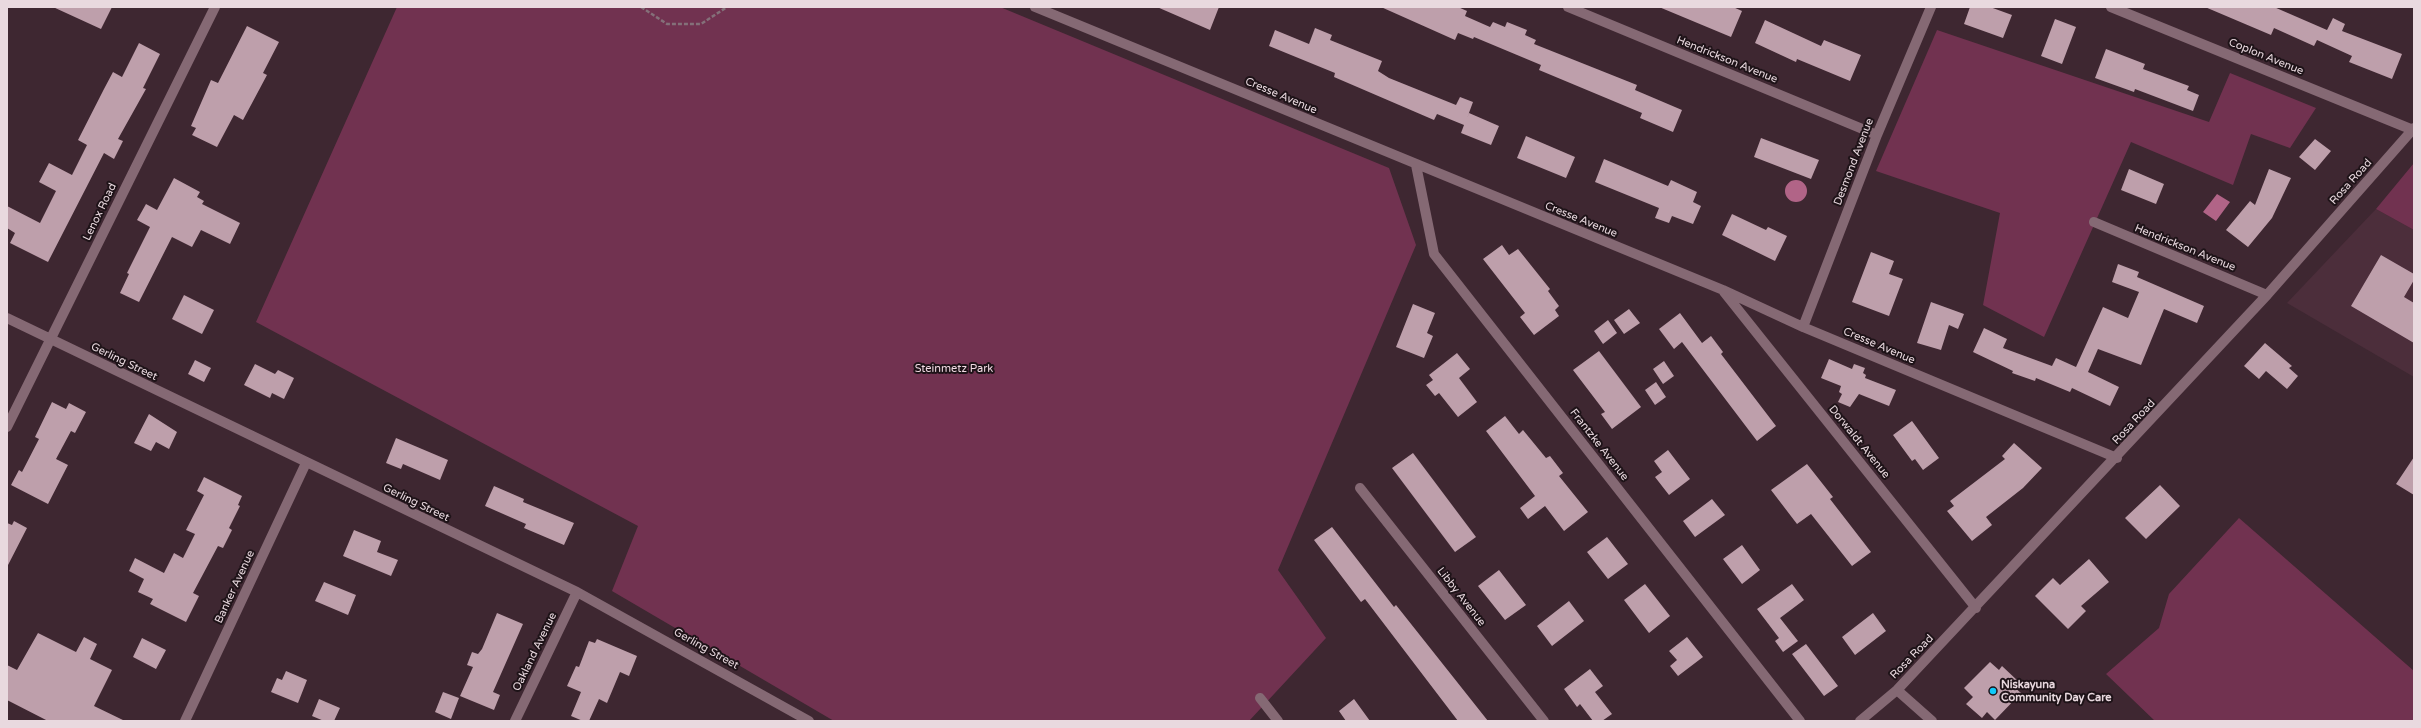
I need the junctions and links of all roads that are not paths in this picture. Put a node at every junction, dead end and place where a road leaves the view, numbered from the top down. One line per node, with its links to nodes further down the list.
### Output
1 (215, 7): 14 (street, Lenox Road)
2 (1035, 7): 8 (street, Cresse Avenue)
3 (1568, 7): 7 (street, Hendrickson Avenue)
4 (1931, 7): 7 (street, Desmond Avenue)
5 (2111, 7): 6 (street, Coplon Avenue)
6 (2413, 129): 11 (street, Rosa Road)
7 (1877, 135): 13 (street, Desmond Avenue)
8 (1416, 166): 10 (street, Cresse Avenue); 28 (street, Frantzke Avenue)
9 (2094, 222): 11 (street, Hendrickson Avenue)
10 (1723, 290): 13 (street, Cresse Avenue); 20 (street, Dorwaldt Avenue)
11 (2267, 295): 16 (street, Rosa Road)
12 (7, 318): 14 (street, Gerling Street)
13 (1803, 327): 16 (street, Cresse Avenue)
14 (51, 340): 15 (street, Lenox Road); 17 (street, Gerling Street)
15 (7, 427)
16 (2117, 458): 20 (street, Rosa Road)
17 (306, 463): 19 (street, Gerling Street); 23 (street, Banker Avenue)
18 (1360, 488): 27 (street, Libby Avenue)
19 (577, 592): 24 (street, Oakland Avenue); 25 (street, Gerling Street)
20 (1976, 608): 21 (street, Rosa Road)
21 (1897, 690): 29 (street, Rosa Road); 30 (street)
22 (1260, 698): 26 (street)
23 (185, 721)
24 (515, 721)
25 (809, 721)
26 (1278, 721)
27 (1544, 721)
28 (1800, 721)
29 (1860, 721)
30 (1932, 721)

